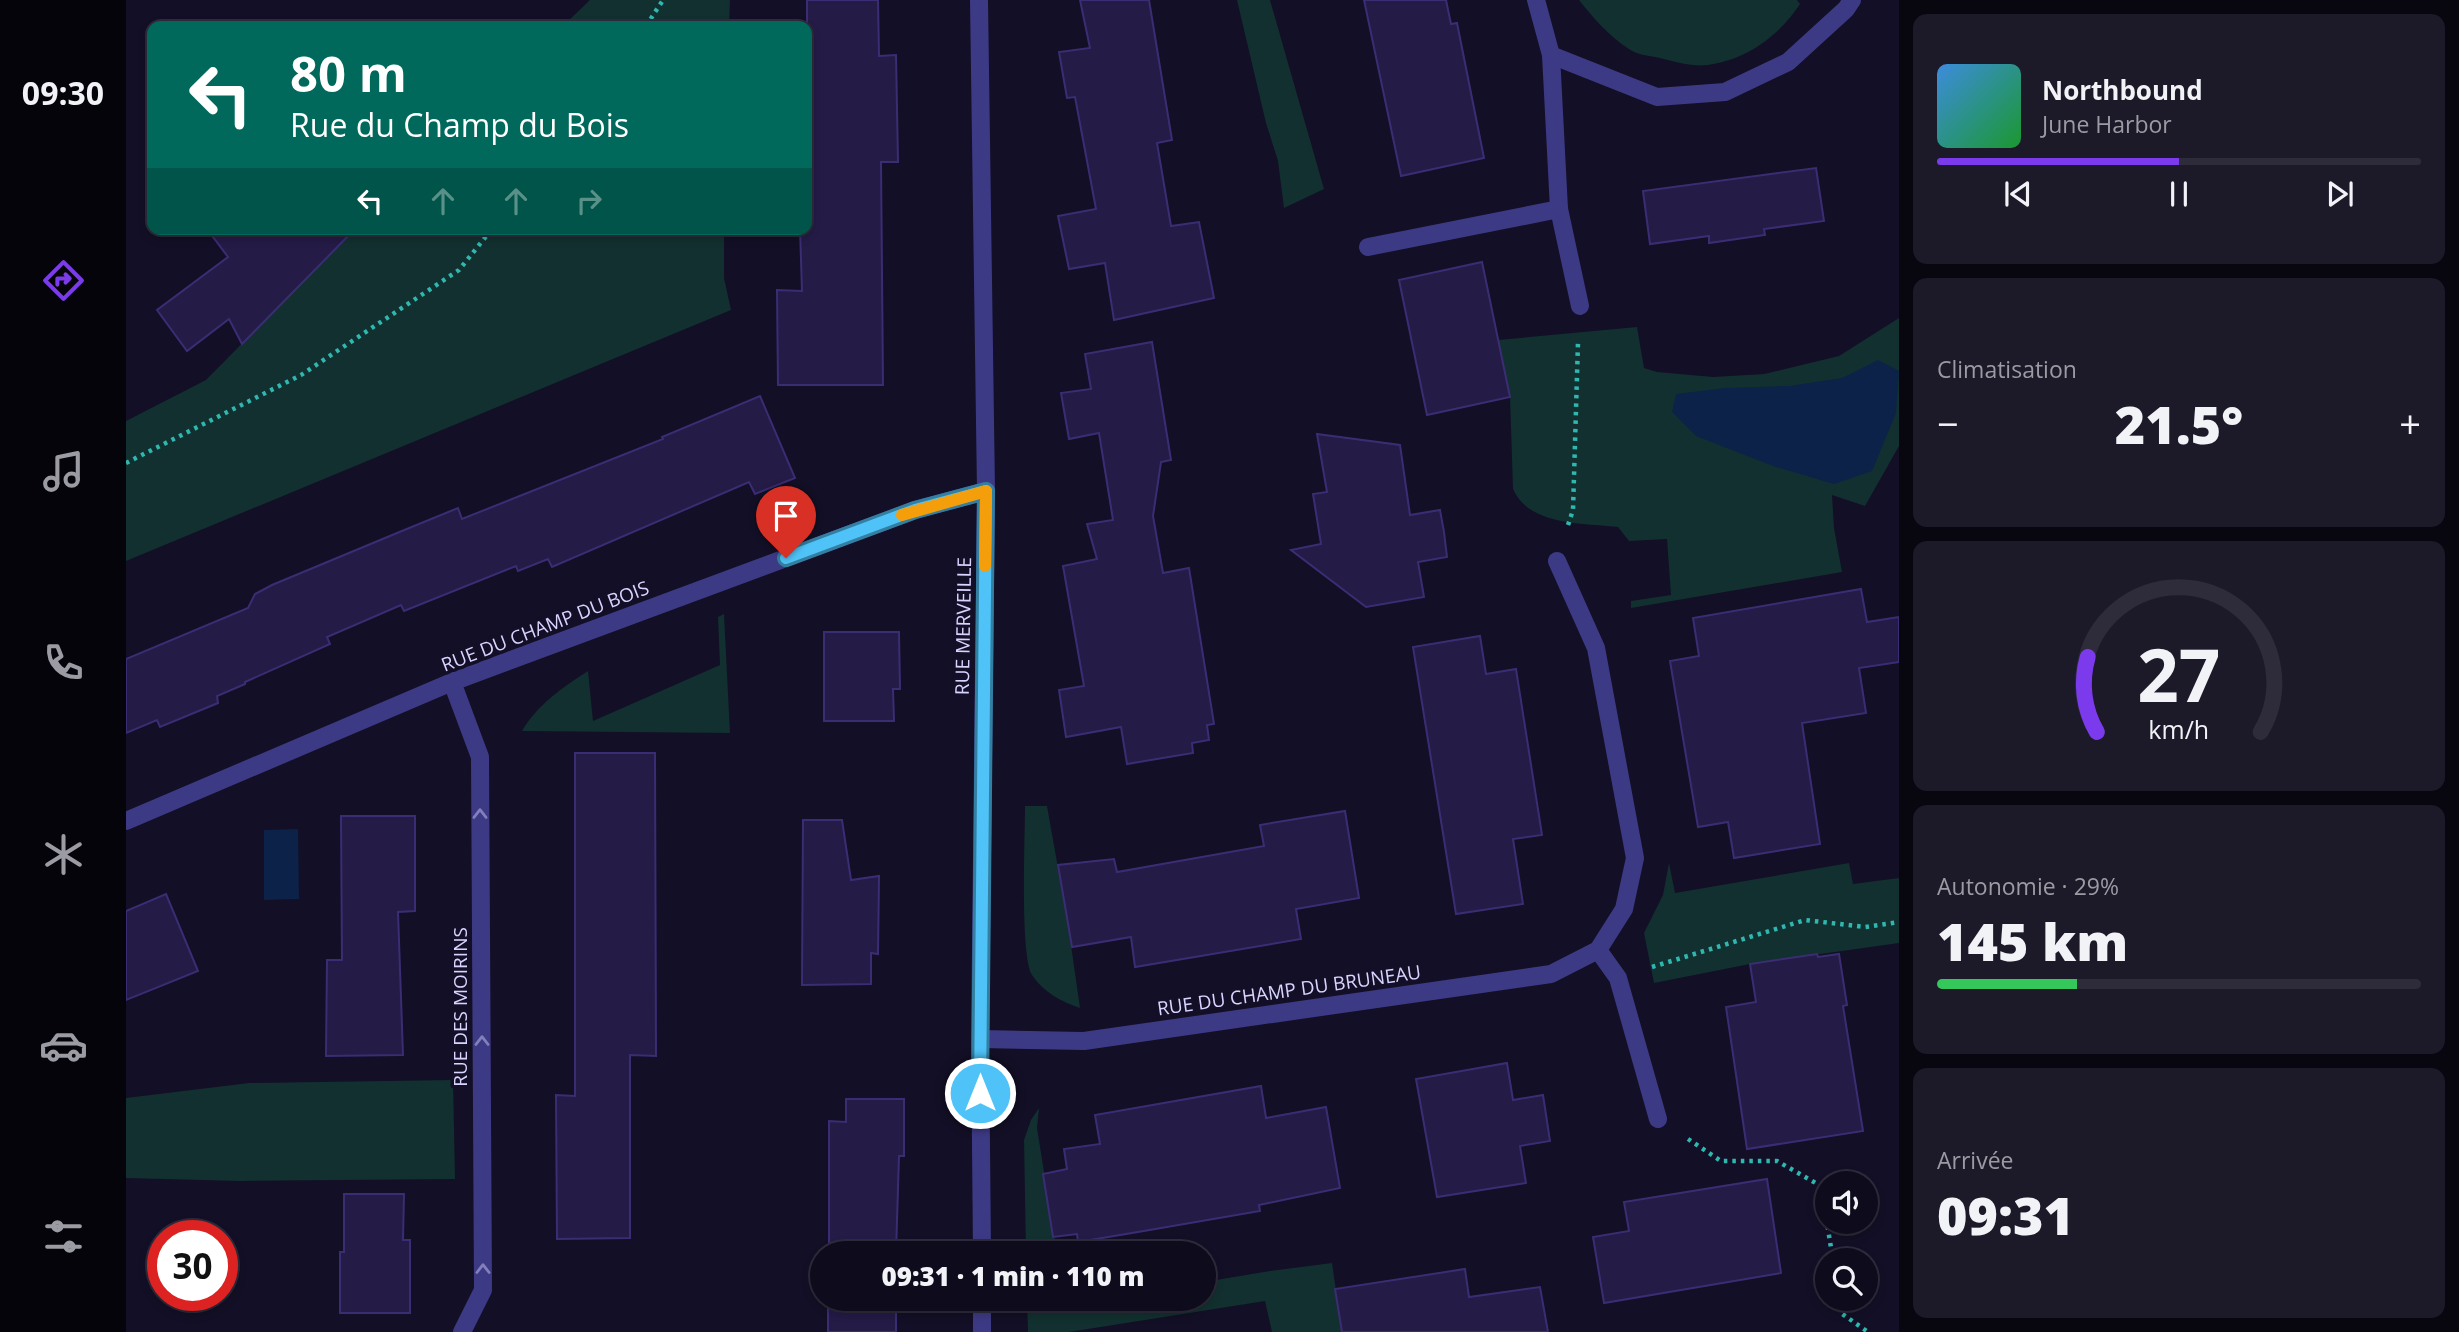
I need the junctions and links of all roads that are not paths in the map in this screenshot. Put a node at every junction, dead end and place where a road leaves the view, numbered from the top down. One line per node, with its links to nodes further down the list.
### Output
1 (979, 0): 8 (street, RUE MERVEILLE)
2 (1536, 0): 4 (street)
3 (1853, 0): 4 (street)
4 (1551, 55): 5 (street)
5 (1559, 209): 6 (street); 7 (street)
6 (1368, 247)
7 (1580, 306)
8 (986, 491): 10 (street, RUE DU CHAMP DU BOIS); 13 (street, RUE MERVEILLE)
9 (1557, 561): 12 (street)
10 (452, 682): 11 (street, RUE DU CHAMP DU BOIS); 17 (street, RUE DES MOIRINS, one-way to 10)
11 (126, 821)
12 (1598, 950): 13 (street, RUE DU CHAMP DU BRUNEAU); 14 (street)
13 (980, 1039): 15 (street, RUE MERVEILLE)
14 (1658, 1119)
15 (982, 1241)
16 (982, 1311): 18 (street)
17 (462, 1332)
18 (982, 1332)

